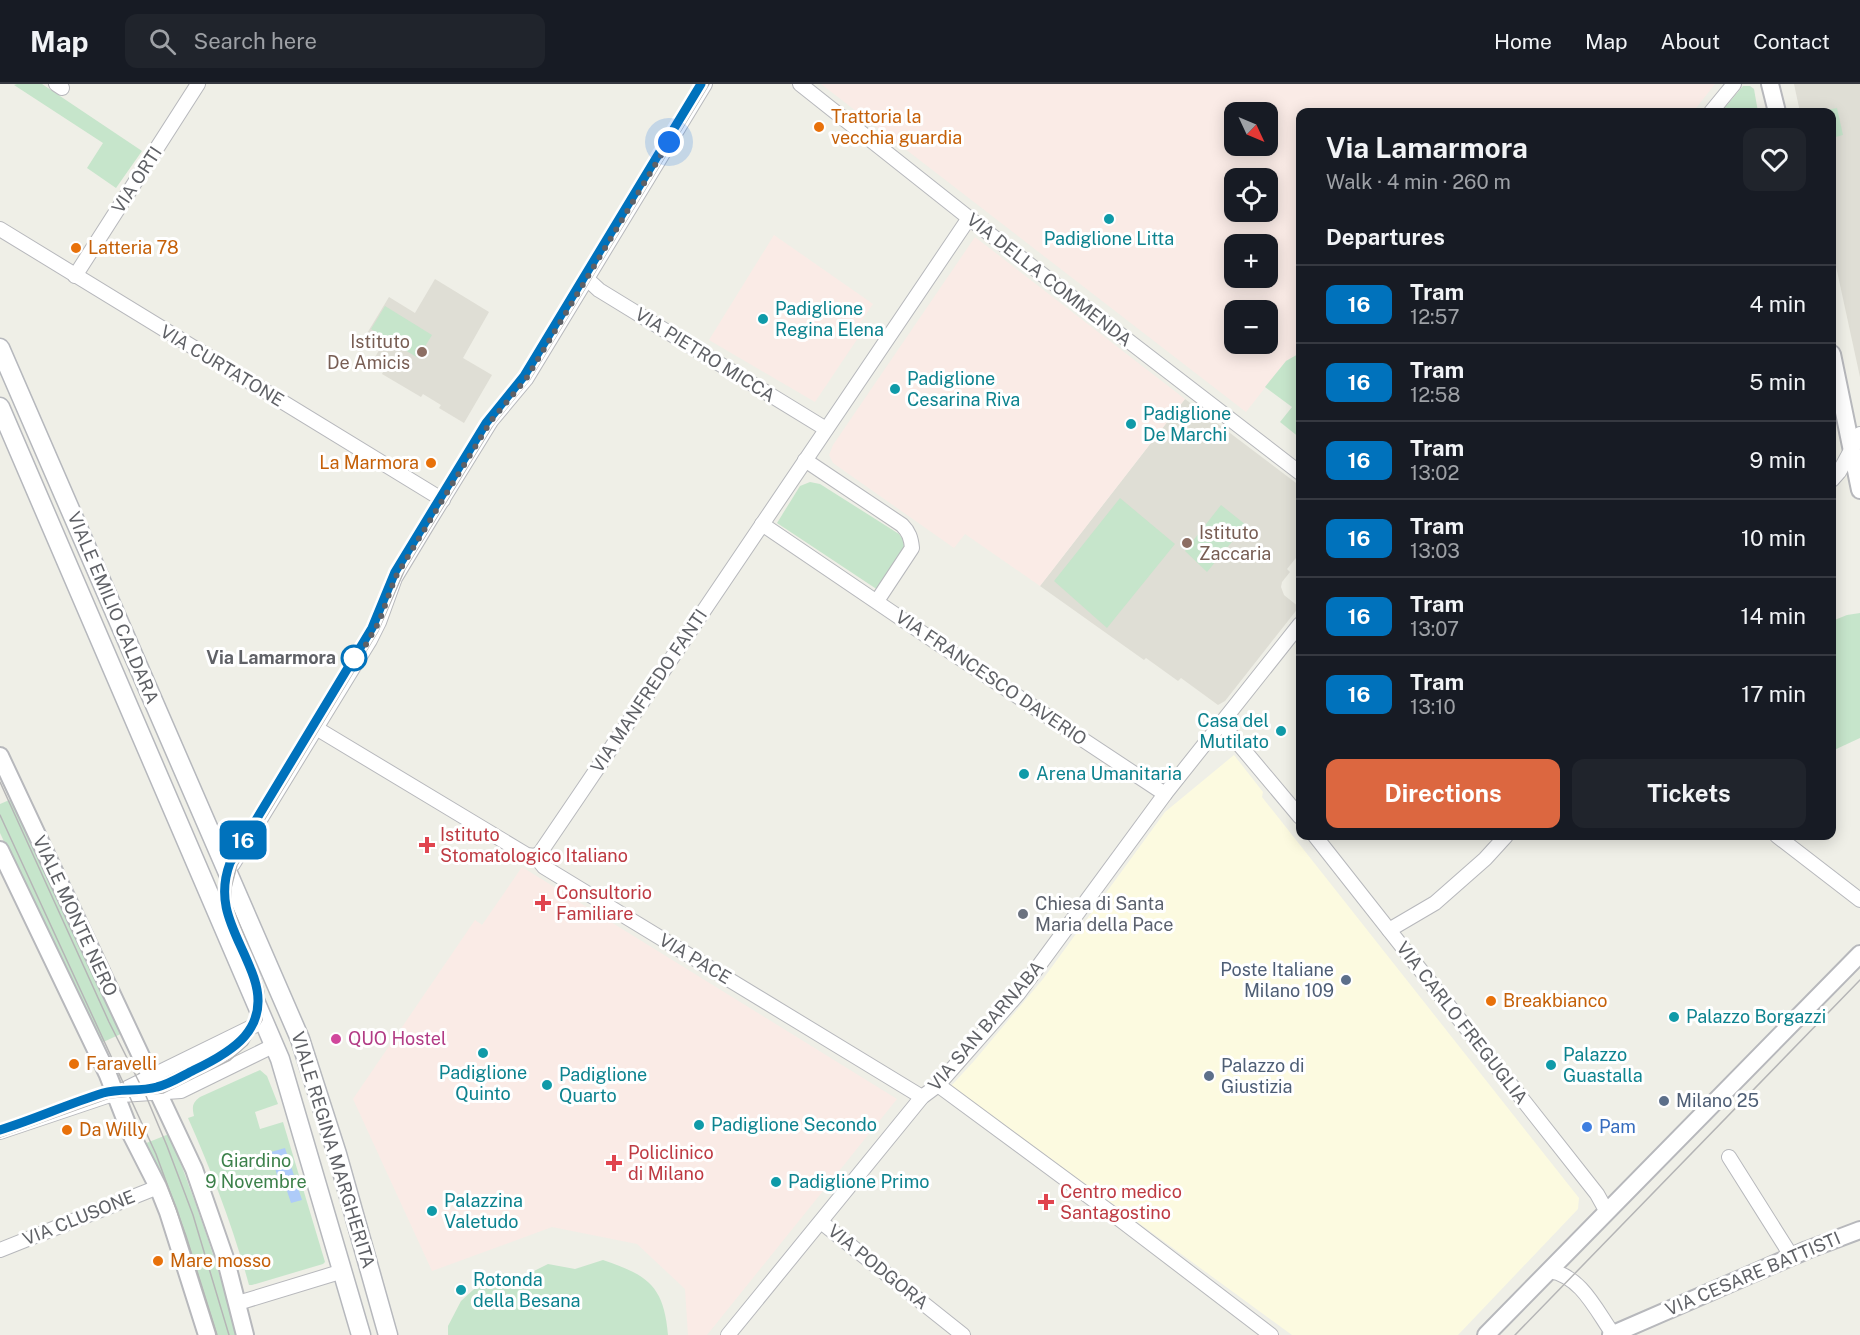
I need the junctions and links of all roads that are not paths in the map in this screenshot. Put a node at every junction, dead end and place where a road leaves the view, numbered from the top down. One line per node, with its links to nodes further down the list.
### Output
1 (198, 84): 10 (street, VIA ORTI)
2 (705, 84): 11 (street)
3 (800, 84): 8 (street, VIA DELLA COMMENDA)
4 (1734, 84): 6 (street)
5 (1770, 84): 7 (street)
6 (1714, 108)
7 (1776, 108)
8 (969, 218): 15 (street); 19 (street, VIA DELLA COMMENDA)
9 (1, 230): 10 (street, VIA CURTATONE)
10 (75, 276): 22 (street, VIA CURTATONE)
11 (586, 279): 15 (street, VIA PIETRO MICCA); 22 (street)
12 (0, 348): 37 (main road, VIALE EMILIO CALDARA)
13 (1836, 374): 17 (street)
14 (0, 407): 38 (main road, VIALE EMILIO CALDARA)
15 (826, 429): 18 (street)
16 (1860, 434): 17 (street)
17 (1851, 450): 20 (street); 21 (street)
18 (805, 460): 23 (street, VIA MANFREDO FANTI); 24 (street)
19 (1296, 470)
20 (1836, 475)
21 (1860, 490)
22 (443, 500): 27 (street)
23 (762, 524): 24 (street, VIA FRANCESCO DAVERIO); 36 (street, VIA MANFREDO FANTI)
24 (877, 601): 30 (street, VIA FRANCESCO DAVERIO)
25 (1296, 629): 26 (street, VIA SAN BARNABA)
26 (1222, 724): 30 (street, VIA SAN BARNABA); 31 (street)
27 (316, 728): 36 (street, VIA PACE); 37 (street)
28 (0, 756): 29 (street, VIALE MONTE NERO)
29 (7, 787): 46 (street, VIALE MONTE NERO)
30 (1165, 794): 47 (street, VIA SAN BARNABA)
31 (1296, 812)
32 (1318, 840): 40 (street, VIA CARLO FREGUGLIA)
33 (1502, 840): 40 (street)
34 (1782, 840): 39 (street)
35 (0, 850): 49 (street)
36 (535, 856): 50 (street, VIA PACE)
37 (226, 869): 38 (main road); 42 (main road, VIALE REGINA MARGHERITA)
38 (203, 878): 43 (main road, VIALE REGINA MARGHERITA)
39 (1860, 900)
40 (1389, 930): 54 (street, VIA CARLO FREGUGLIA)
41 (1860, 954): 54 (street)
42 (288, 1010): 43 (main road); 44 (main road, VIALE REGINA MARGHERITA)
43 (264, 1021): 45 (main road, VIALE REGINA MARGHERITA); 46 (street, VIALE REGINA MARGHERITA)
44 (298, 1034): 45 (main road); 59 (main road, VIALE REGINA MARGHERITA)
45 (275, 1045): 48 (street, VIALE REGINA MARGHERITA); 60 (main road, VIALE REGINA MARGHERITA)
46 (151, 1075): 48 (street, VIALE MONTE NERO); 49 (street)
47 (938, 1085): 50 (street, VIA SAN BARNABA); 70 (street)
48 (160, 1093): 49 (street); 62 (street, VIALE MONTE NERO)
49 (115, 1095): 51 (street); 53 (street)
50 (922, 1097): 55 (street, VIA SAN BARNABA)
51 (0, 1132)
52 (1729, 1157): 58 (street)
53 (158, 1187): 57 (street, VIA CLUSONE); 64 (street)
54 (1607, 1212): 61 (street)
55 (821, 1222): 68 (street, VIA SAN BARNABA); 69 (street, VIA PODGORA)
56 (1860, 1230): 58 (street, VIA CESARE BATTISTI)
57 (0, 1250)
58 (1792, 1257): 63 (street, VIA CESARE BATTISTI)
59 (369, 1263): 60 (main road); 67 (main road, VIALE REGINA MARGHERITA)
60 (344, 1271): 62 (street); 66 (main road, VIALE REGINA MARGHERITA)
61 (1550, 1271): 63 (street); 71 (street)
62 (238, 1303): 65 (street, VIALE MONTE NERO)
63 (1612, 1334)
64 (207, 1335)
65 (245, 1335)
66 (361, 1335)
67 (388, 1335)
68 (728, 1335)
69 (963, 1335)
70 (1271, 1335)
71 (1486, 1335)

